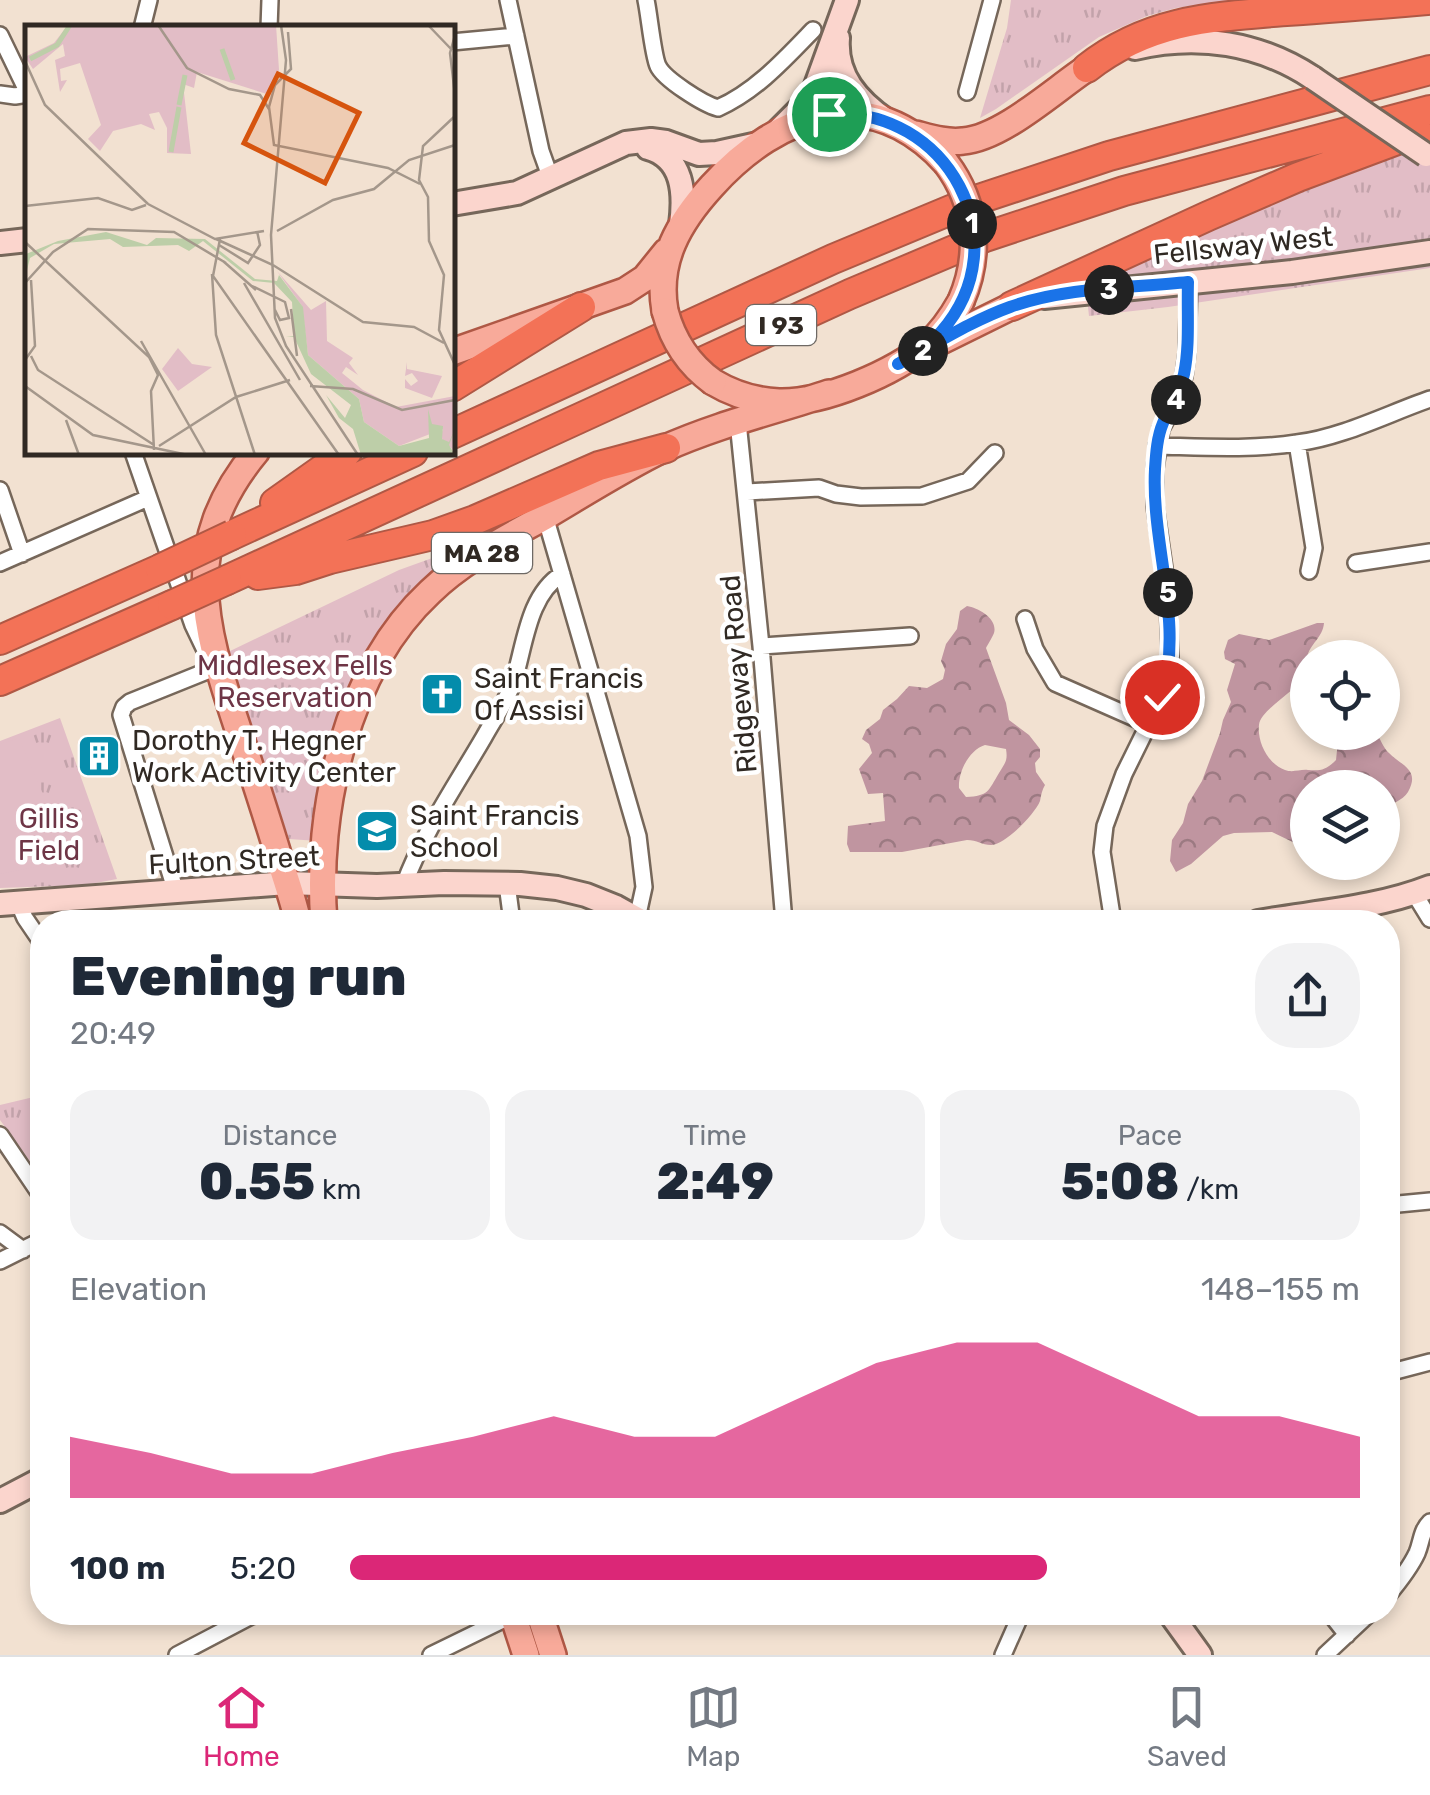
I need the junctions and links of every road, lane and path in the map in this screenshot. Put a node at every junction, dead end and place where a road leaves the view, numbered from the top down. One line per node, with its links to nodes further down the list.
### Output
1 (148, 0): 8 (street)
2 (270, 0): 9 (street)
3 (508, 0): 12 (street)
4 (646, 0): 10 (street)
5 (992, 0): 17 (street)
6 (1427, 0): 14 (highway)
7 (844, 10): 21 (street); 23 (street)
8 (143, 25)
9 (269, 25)
10 (813, 30)
11 (0, 35): 16 (street)
12 (516, 36): 13 (street); 26 (street)
13 (455, 42)
14 (1087, 68): 21 (main road); 25 (street, bridge)
15 (1430, 70): 41 (highway, I 93)
16 (25, 88)
17 (968, 92)
18 (0, 94): 19 (street)
19 (25, 94)
20 (1430, 110): 61 (highway, I 93)
21 (898, 127): 23 (main road); 36 (main road, bridge)
22 (1430, 127): 33 (highway)
23 (768, 138): 24 (street); 28 (main road)
24 (626, 143): 26 (street); 28 (street)
25 (1428, 156)
26 (551, 178): 27 (street)
27 (455, 204)
28 (675, 236): 34 (main road); 38 (main road, bridge)
29 (25, 240): 30 (street)
30 (0, 243)
31 (1430, 252): 32 (street, Fellsway West / MA 28)
32 (1188, 282): 33 (street, Fellsway West / MA 28); 43 (street)
33 (1012, 306): 36 (main road, Fellsway West / MA 28)
34 (581, 307): 35 (main road); 37 (highway)
35 (455, 351)
36 (898, 364): 38 (main road, MA 28)
37 (455, 385)
38 (829, 393): 40 (main road, MA 28)
39 (1430, 399): 42 (street)
40 (738, 422): 44 (main road, MA 28); 51 (street, Ridgeway Road)
41 (455, 433)
42 (1297, 443): 43 (street); 59 (street)
43 (1157, 446): 68 (street)
44 (666, 448): 53 (main road, MA 28); 61 (highway)
45 (995, 453): 51 (street)
46 (134, 455): 52 (street)
47 (254, 455): 66 (main road)
48 (344, 455): 54 (highway)
49 (407, 455): 54 (highway)
50 (0, 490): 56 (street)
51 (746, 492): 65 (street, Ridgeway Road)
52 (148, 498): 56 (street); 66 (street)
53 (545, 516): 60 (street); 70 (main road, MA 28)
54 (232, 536): 64 (highway, bridge)
55 (1430, 552): 58 (street)
56 (22, 554): 57 (street)
57 (0, 563)
58 (1356, 563)
59 (1309, 571)
60 (562, 574): 72 (street); 80 (street)
61 (226, 580): 67 (highway, I 93, bridge)
62 (1024, 619): 68 (street)
63 (910, 636): 65 (street)
64 (0, 640)
65 (761, 646): 81 (street, Ridgeway Road)
66 (218, 666): 69 (main road); 74 (street)
67 (0, 682)
68 (1148, 724): 82 (street)
69 (288, 884): 70 (street, Fulton Street); 74 (street, Fulton Street); 76 (main road)
70 (324, 884): 72 (street, Fulton Street); 77 (main road, MA 28)
71 (507, 884): 72 (street, Fulton Street); 78 (street); 79 (street, Fulton Street)
72 (404, 885)
73 (1422, 890): 83 (street); 84 (street)
74 (176, 892): 75 (street, Fulton Street)
75 (9, 903): 85 (street)
76 (295, 910)
77 (324, 910)
78 (510, 910)
79 (622, 910)
80 (641, 910)
81 (783, 910)
82 (1110, 910)
83 (1320, 910)
84 (1430, 919)
85 (30, 924)
86 (0, 1135): 87 (street)
87 (30, 1179)
88 (1430, 1201): 89 (street)
89 (1400, 1203)
90 (0, 1232): 92 (street)
91 (30, 1246): 92 (street)
92 (23, 1250): 93 (street)
93 (0, 1260)
94 (1430, 1362): 95 (street)
95 (1400, 1371)
96 (30, 1485): 97 (street)
97 (0, 1501)
98 (1430, 1522): 99 (street)
99 (1400, 1581)
100 (234, 1625): 110 (street)
101 (495, 1625): 111 (street)
102 (522, 1625): 112 (main road)
103 (530, 1625): 113 (main road)
104 (1018, 1625): 109 (street)
105 (1178, 1625): 114 (street)
106 (1340, 1625): 108 (street)
107 (1357, 1625): 108 (street)
108 (1347, 1634): 115 (street)
109 (1010, 1652)
110 (176, 1655)
111 (431, 1655)
112 (526, 1655)
113 (552, 1655)
114 (1200, 1655)
115 (1325, 1655)

